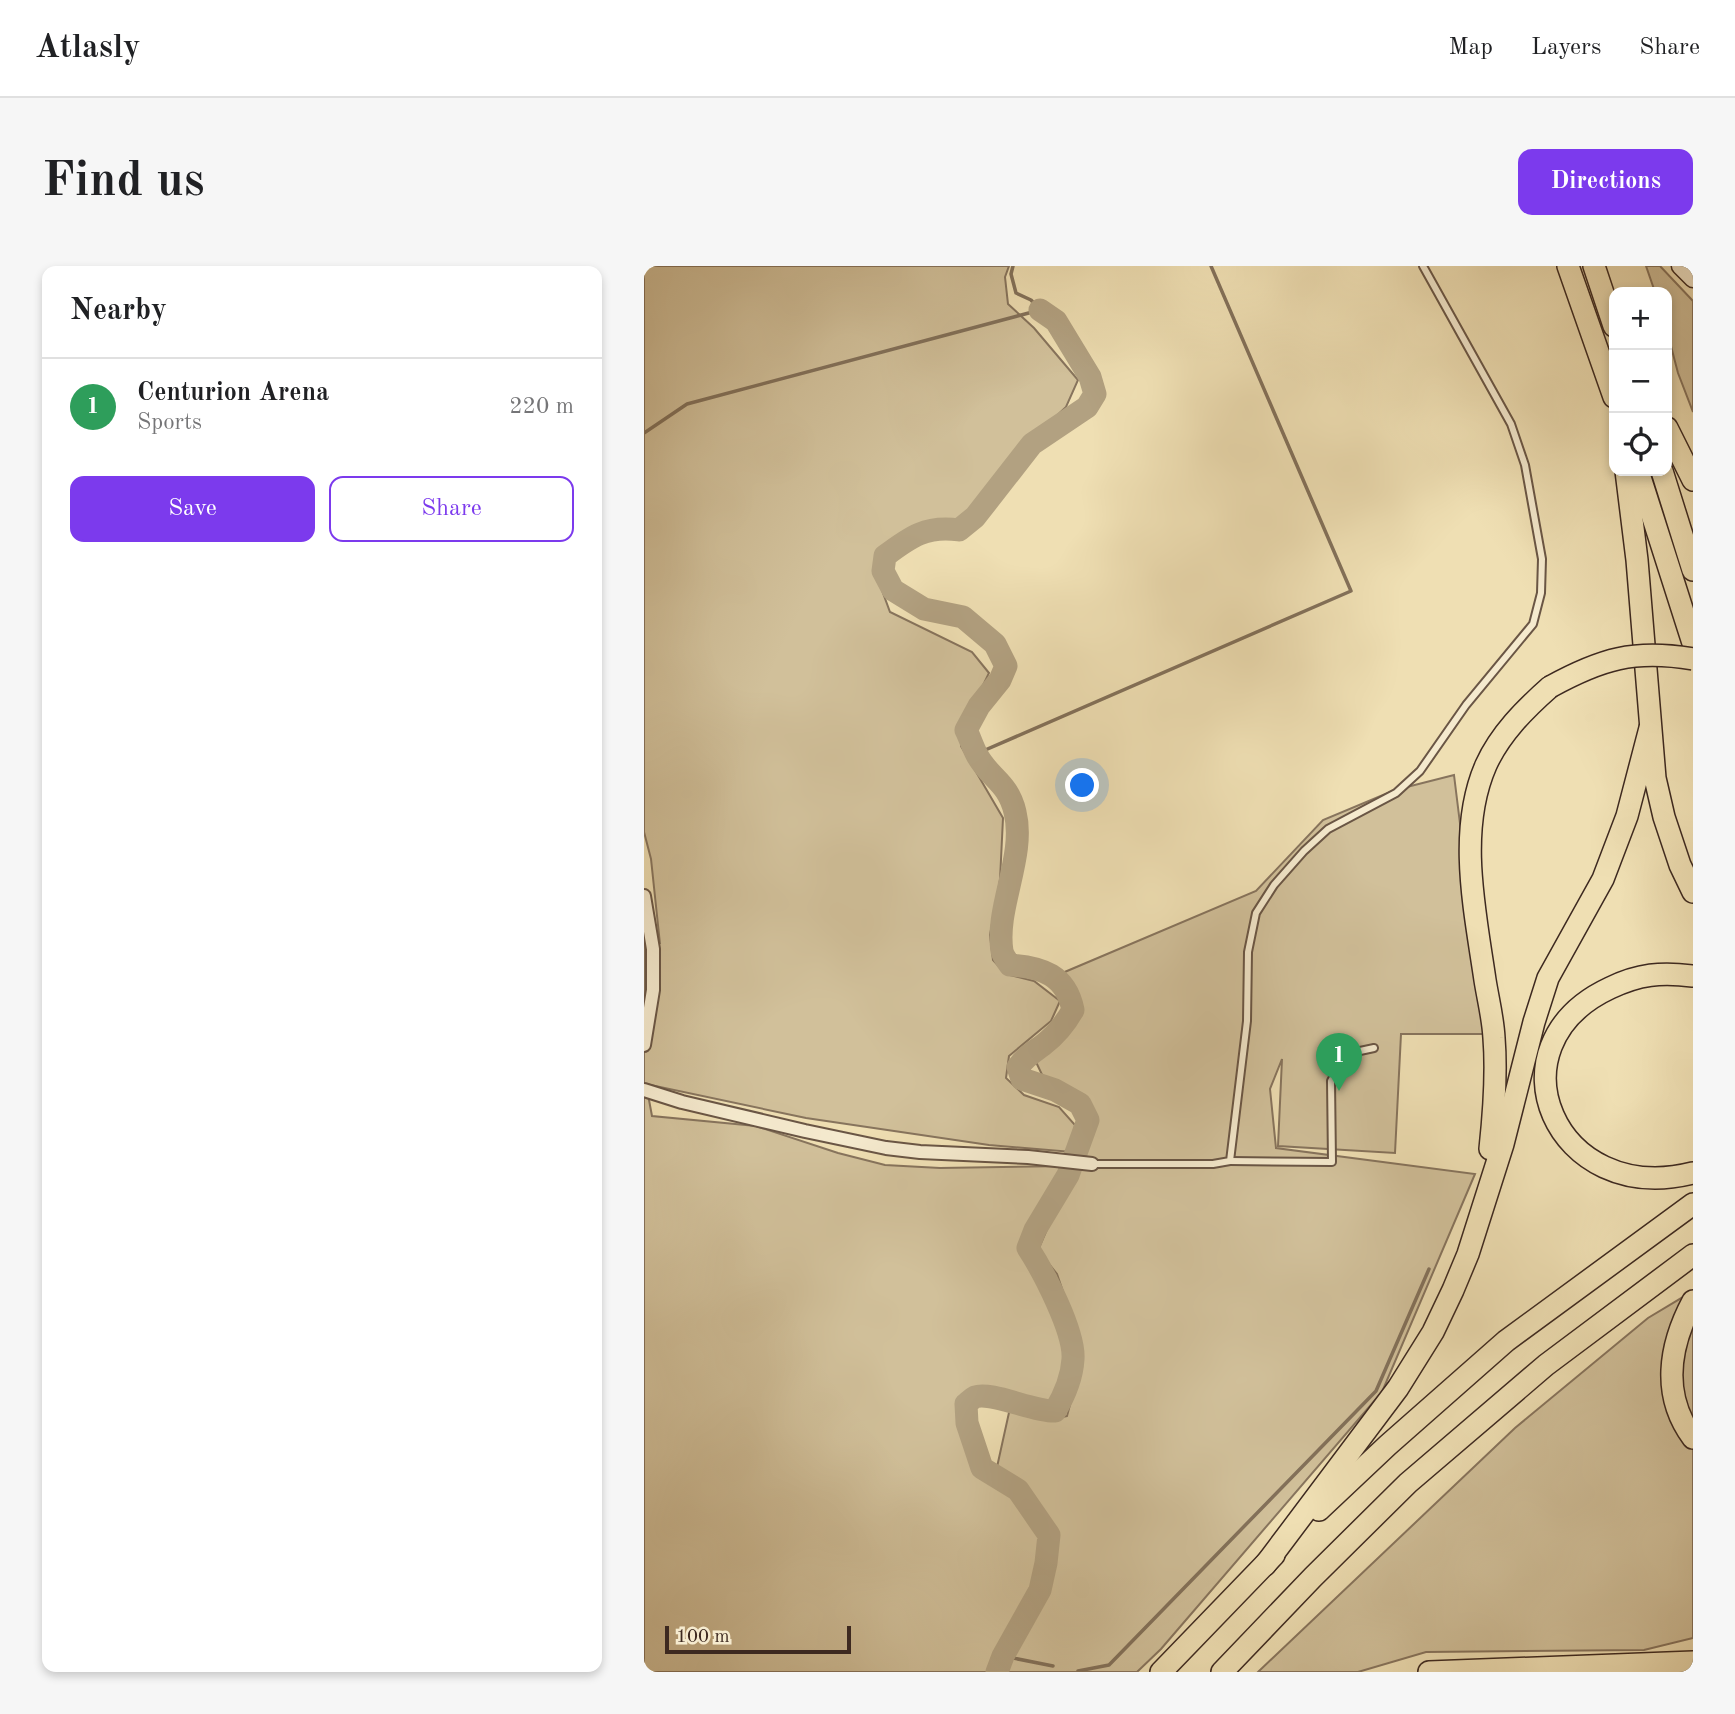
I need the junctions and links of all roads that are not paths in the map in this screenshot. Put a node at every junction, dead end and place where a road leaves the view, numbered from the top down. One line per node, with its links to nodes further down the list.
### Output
1 (1423, 266): 24 (lane)
2 (1568, 266): 8 (highway)
3 (1680, 266): 5 (main road)
4 (1595, 268): 6 (highway); 7 (highway)
5 (1693, 279)
6 (1609, 300)
7 (1609, 311)
8 (1609, 383)
9 (1672, 438): 13 (highway)
10 (1627, 476): 17 (highway)
11 (1640, 476): 15 (highway)
12 (1664, 476): 14 (highway)
13 (1693, 480)
14 (1693, 570)
15 (1693, 643)
16 (1693, 659): 27 (highway, bridge)
17 (1650, 728): 18 (highway); 27 (highway)
18 (1693, 892)
19 (644, 896): 21 (street)
20 (1693, 976): 26 (highway)
21 (644, 1045)
22 (1374, 1048): 24 (lane)
23 (644, 1090): 25 (street)
24 (1230, 1161): 25 (lane)
25 (1092, 1164)
26 (1693, 1173)
27 (1485, 1200): 32 (highway)
28 (1693, 1204): 32 (highway)
29 (1693, 1255): 37 (highway)
30 (1693, 1301): 31 (highway)
31 (1693, 1438)
32 (1265, 1565): 36 (highway)
33 (1693, 1653): 35 (highway)
34 (1693, 1662): 35 (highway)
35 (1650, 1663): 38 (highway)
36 (1161, 1672)
37 (1222, 1672)
38 (1429, 1672)

